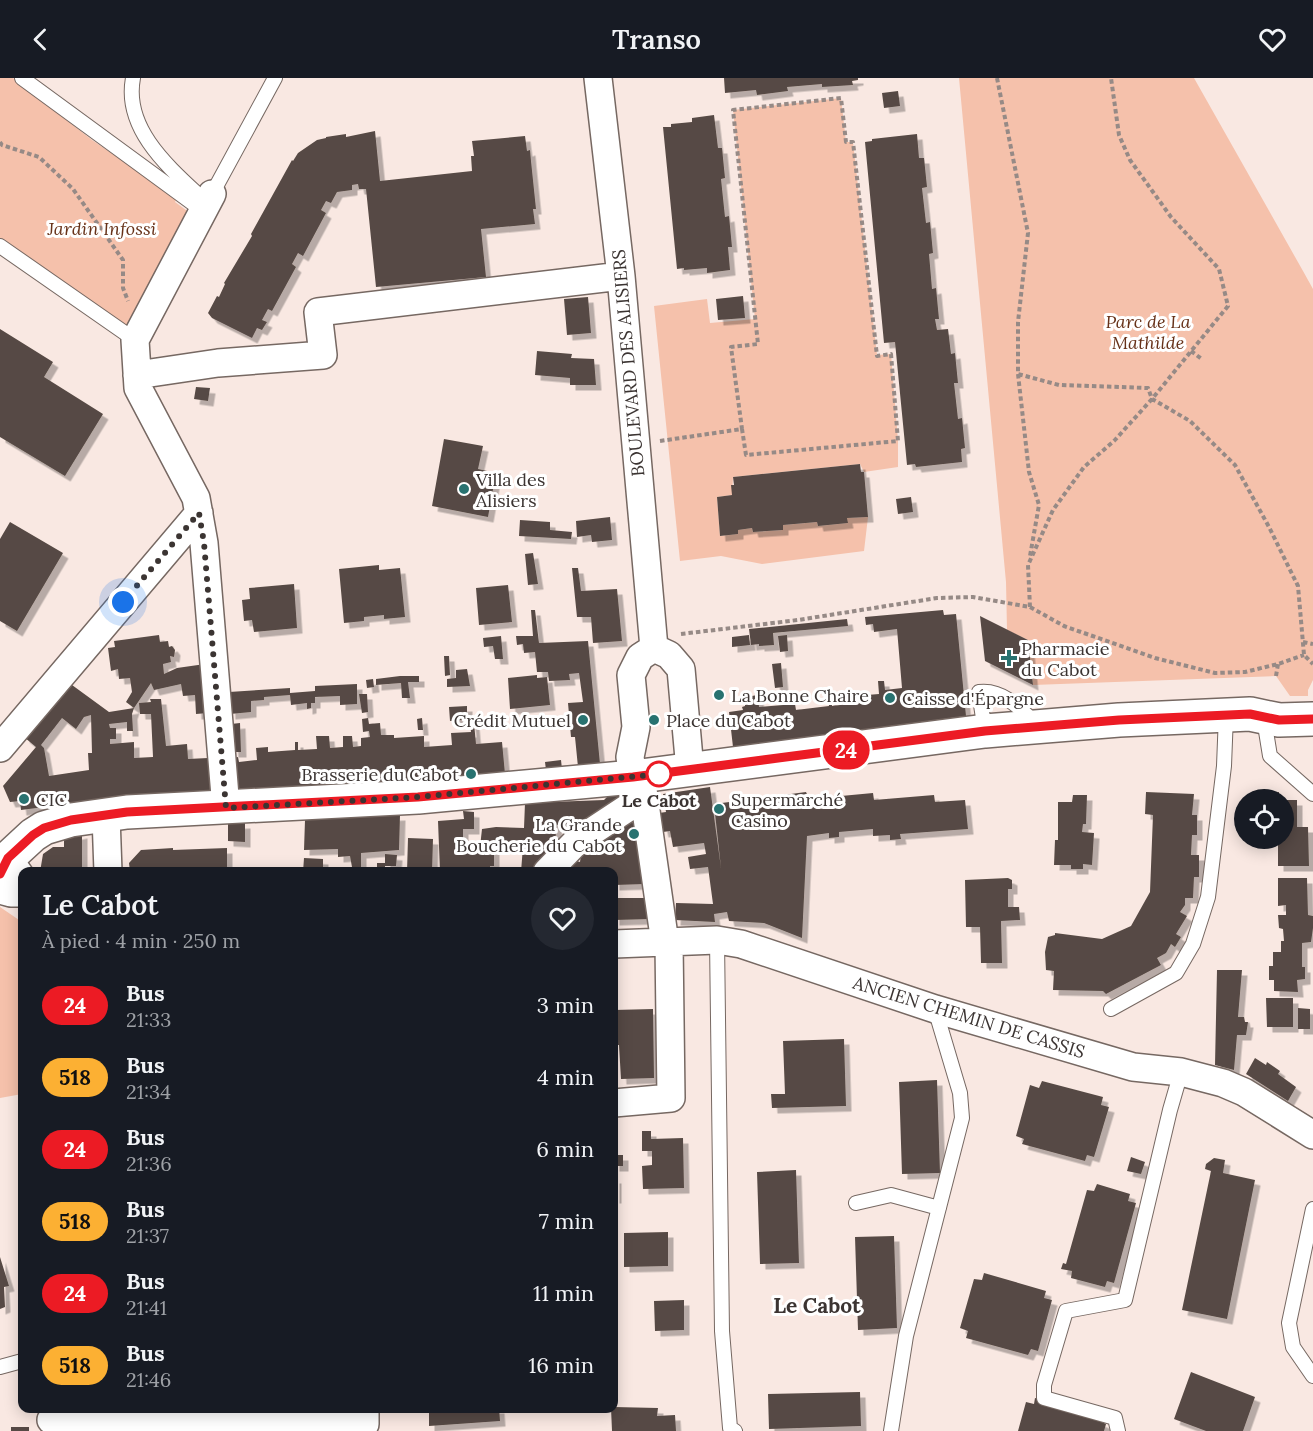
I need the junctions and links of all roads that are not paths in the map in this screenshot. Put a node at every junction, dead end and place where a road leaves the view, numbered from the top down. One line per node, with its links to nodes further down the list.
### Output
1 (22, 78): 5 (lane)
2 (133, 78): 5 (lane)
3 (274, 78): 5 (lane)
4 (598, 78): 7 (street, BOULEVARD DES ALISIERS)
5 (207, 202): 8 (street)
6 (0, 246): 8 (lane)
7 (621, 276): 9 (street); 11 (street, BOULEVARD DES ALISIERS)
8 (139, 332): 9 (street)
9 (137, 375): 10 (street)
10 (199, 513): 15 (street); 19 (street)
11 (654, 648): 16 (street); 17 (street)
12 (1226, 715): 13 (street); 16 (street); 30 (lane)
13 (1263, 716): 14 (street); 18 (lane)
14 (1313, 719)
15 (0, 748)
16 (690, 770): 17 (street)
17 (640, 785): 19 (street); 23 (street); 27 (street)
18 (1313, 794)
19 (226, 808): 20 (street)
20 (106, 816): 21 (street); 22 (street)
21 (6, 857)
22 (108, 867)
23 (552, 867)
24 (0, 890): 25 (street)
25 (18, 893)
26 (717, 940): 27 (street, ANCIEN CHEMIN DE CASSIS); 29 (street, ANCIEN CHEMIN DE CASSIS); 43 (lane)
27 (667, 943): 28 (street, ANCIEN CHEMIN DE CASSIS); 32 (street)
28 (618, 944)
29 (935, 1009): 31 (street, ANCIEN CHEMIN DE CASSIS); 35 (lane)
30 (1111, 1009)
31 (1181, 1072): 33 (street, ANCIEN CHEMIN DE CASSIS); 45 (lane)
32 (618, 1103)
33 (1313, 1135)
34 (856, 1203): 35 (lane)
35 (939, 1208): 44 (lane)
36 (1313, 1209): 39 (lane)
37 (18, 1362): 38 (lane)
38 (0, 1367)
39 (1313, 1376)
40 (365, 1413): 41 (street)
41 (119, 1415): 42 (street)
42 (51, 1420)
43 (735, 1431)
44 (891, 1431)
45 (1118, 1431)

